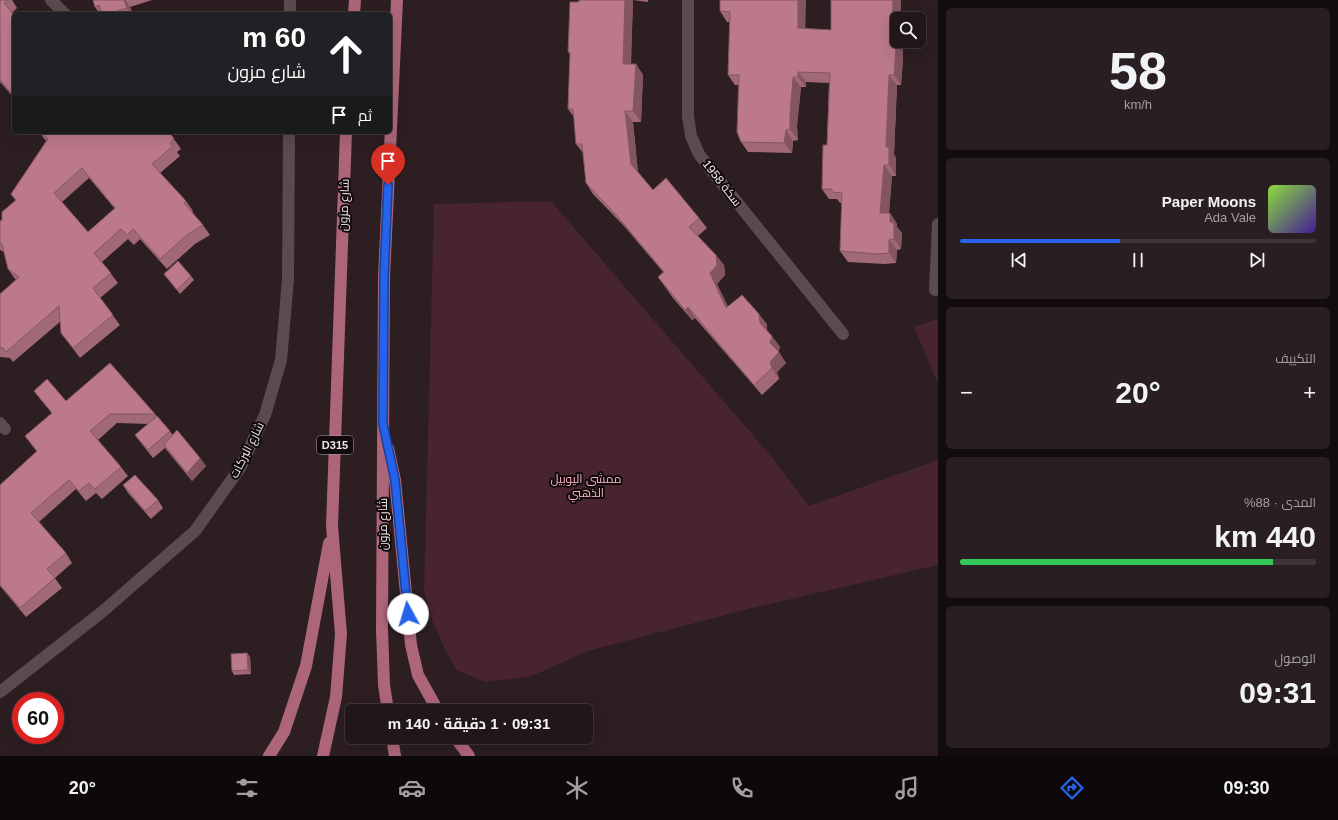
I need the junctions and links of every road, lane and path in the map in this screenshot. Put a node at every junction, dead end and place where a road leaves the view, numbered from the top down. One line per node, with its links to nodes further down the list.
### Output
1 (51, 0): 6 (street)
2 (290, 0): 7 (street)
3 (355, 0): 8 (main road)
4 (397, 0): 9 (main road, شارع مزون)
5 (688, 0): 15 (street, سكة 1958)
6 (63, 12)
7 (290, 12)
8 (354, 12)
9 (392, 107)
10 (289, 134): 18 (street, شارع البركات)
11 (346, 134): 17 (main road, شارع مزون / D315)
12 (391, 134): 16 (main road, شارع مزون)
13 (938, 224): 14 (street)
14 (935, 290)
15 (843, 334)
16 (383, 424): 19 (main road, شارع مزون); 20 (main road)
17 (332, 526): 23 (main road); 24 (main road, شارع مزون / D315)
18 (0, 692)
19 (387, 704)
20 (434, 704)
21 (393, 744): 25 (main road)
22 (460, 744): 26 (main road)
23 (269, 756)
24 (323, 756)
25 (395, 756)
26 (469, 756)

